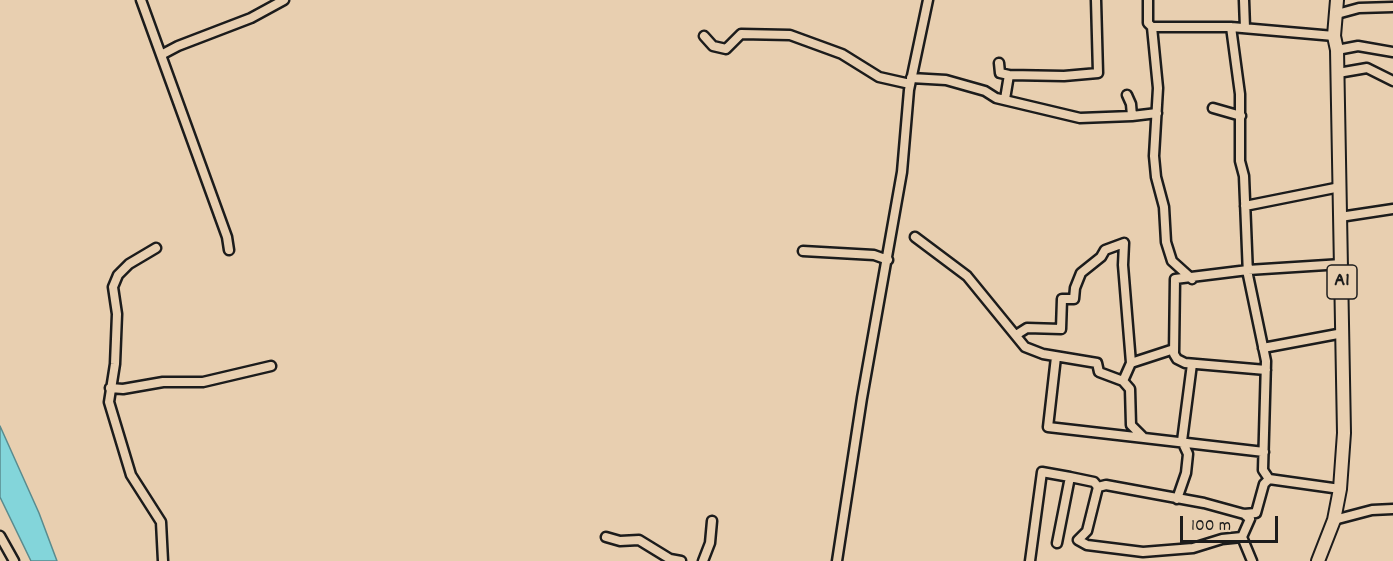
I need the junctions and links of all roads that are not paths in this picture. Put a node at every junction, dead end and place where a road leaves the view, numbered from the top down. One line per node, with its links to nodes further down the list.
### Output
1 (141, 0): 17 (street)
2 (284, 0): 17 (street)
3 (928, 0): 21 (street)
4 (1096, 0): 20 (street)
5 (1148, 0): 10 (street)
6 (1244, 0): 12 (street)
7 (1337, 0): 9 (highway, A1)
8 (1393, 8): 9 (street)
9 (1337, 14): 14 (highway, A1)
10 (1152, 27): 11 (street); 26 (street)
11 (1231, 27): 12 (street); 28 (street)
12 (1245, 28): 14 (street)
13 (704, 36): 21 (street)
14 (1334, 36): 15 (highway, A1)
15 (1337, 50): 16 (street); 19 (highway, A1)
16 (1393, 52)
17 (161, 55): 35 (street)
18 (999, 63): 20 (street)
19 (1338, 73): 22 (street); 29 (highway, A1)
20 (1009, 75): 24 (street)
21 (911, 81): 24 (street); 37 (street)
22 (1393, 81)
23 (1127, 95): 27 (street)
24 (1005, 99): 27 (street)
25 (1213, 108): 28 (street)
26 (1157, 113): 27 (street); 40 (street)
27 (1132, 116)
28 (1241, 116): 30 (street)
29 (1340, 187): 30 (street); 32 (highway, A1)
30 (1245, 206): 39 (street)
31 (1393, 210): 32 (street)
32 (1340, 217): 38 (highway, A1)
33 (915, 237): 42 (street)
34 (156, 248): 51 (street)
35 (229, 250)
36 (803, 251): 37 (street)
37 (888, 260): 72 (street)
38 (1341, 264): 39 (street); 41 (highway, A1)
39 (1248, 270): 40 (street); 43 (street)
40 (1192, 279): 44 (street)
41 (1343, 333): 43 (street); 58 (highway, A1)
42 (1016, 334): 45 (street); 46 (street)
43 (1263, 348): 49 (street)
44 (1174, 349): 46 (street); 47 (street)
45 (1056, 357): 50 (street); 52 (street)
46 (1131, 363): 50 (street)
47 (1192, 364): 49 (street); 53 (street)
48 (271, 366): 51 (street)
49 (1266, 370): 54 (street)
50 (1124, 381): 52 (street)
51 (110, 388): 69 (street)
52 (1144, 438): 53 (street)
53 (1182, 441): 54 (street); 59 (street)
54 (1264, 452): 56 (street)
55 (1070, 477): 57 (street); 67 (street); 73 (street)
56 (1269, 479): 58 (street); 61 (street)
57 (1098, 487): 59 (street); 66 (street)
58 (1340, 489): 62 (highway, A1)
59 (1178, 499): 61 (street)
60 (1393, 509): 62 (street)
61 (1244, 514): 66 (street)
62 (1334, 520): 75 (highway, A1)
63 (712, 521): 71 (street)
64 (0, 536): 68 (street)
65 (606, 537): 70 (street)
66 (1242, 537): 74 (street)
67 (1058, 543)
68 (14, 561)
69 (163, 561)
70 (681, 561)
71 (703, 561)
72 (837, 561)
73 (1030, 561)
74 (1252, 561)
75 (1318, 561)

